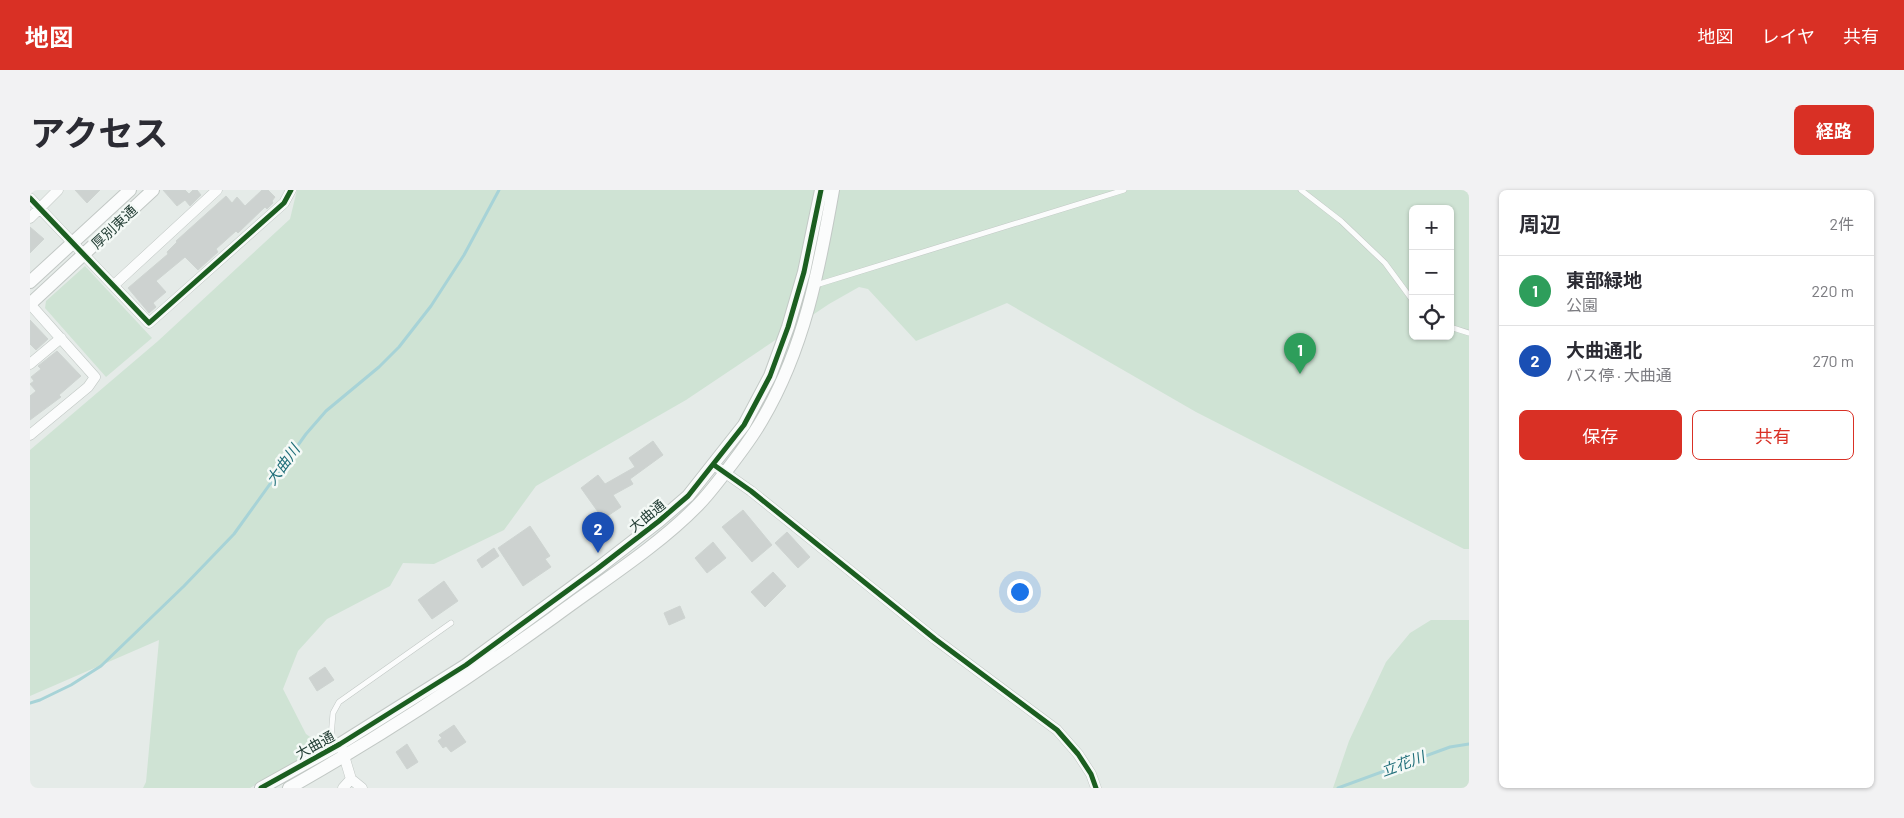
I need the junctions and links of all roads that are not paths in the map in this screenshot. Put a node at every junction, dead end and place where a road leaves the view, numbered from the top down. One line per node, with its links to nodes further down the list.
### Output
1 (58, 190): 11 (street)
2 (130, 190): 13 (street, 厚別東通)
3 (153, 190): 14 (street, 厚別東通)
4 (217, 190): 16 (street)
5 (291, 190): 16 (street)
6 (821, 190): 25 (street, 大曲通)
7 (833, 190): 17 (street, 大曲通)
8 (1124, 190): 17 (lane)
9 (1301, 190): 18 (lane)
10 (30, 198): 11 (street)
11 (40, 209): 12 (street); 13 (street)
12 (30, 218)
13 (72, 243): 14 (street); 15 (street, 厚別東通)
14 (84, 254): 16 (street); 19 (street, 厚別東通)
15 (30, 282)
16 (114, 285)
17 (815, 285): 26 (street, 大曲通)
18 (1409, 296)
19 (30, 304): 22 (street)
20 (1454, 328): 21 (lane)
21 (1469, 333)
22 (61, 338): 23 (street); 24 (street)
23 (30, 364)
24 (30, 435)
25 (714, 465): 26 (street); 28 (street, 大曲通)
26 (725, 472): 29 (street, 大曲通); 35 (street)
27 (451, 623): 28 (lane)
28 (335, 746): 29 (street); 31 (street, 大曲通)
29 (345, 757): 30 (street); 32 (street, 大曲通)
30 (351, 779): 33 (street); 34 (street)
31 (261, 788)
32 (289, 788)
33 (343, 788)
34 (362, 788)
35 (1096, 788)

